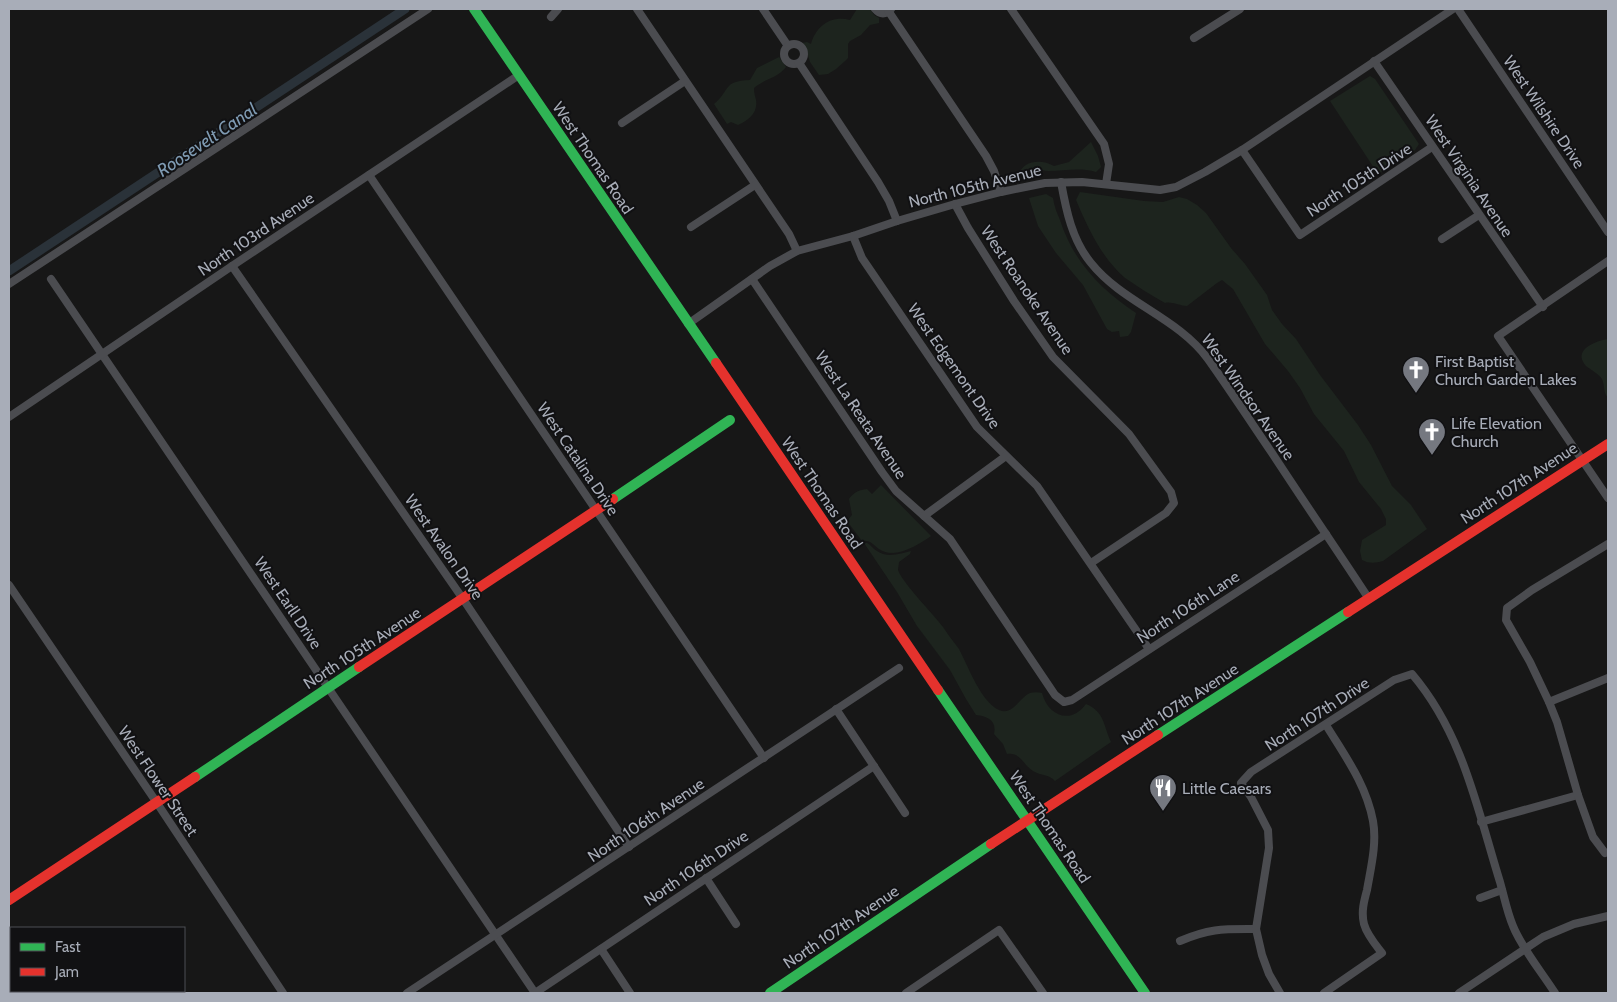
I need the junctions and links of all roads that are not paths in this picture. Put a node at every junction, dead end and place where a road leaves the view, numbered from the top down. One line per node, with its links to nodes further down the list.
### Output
1 (428, 9): 39 (street)
2 (474, 9): 17 (main road, West Thomas Road)
3 (558, 9): 12 (street)
4 (637, 9): 18 (street)
5 (763, 9): 14 (street)
6 (875, 9): 11 (street)
7 (1011, 9): 24 (street)
8 (1240, 9): 13 (street)
9 (1453, 9): 15 (street, North 105th Avenue)
10 (1458, 9): 31 (street, West Wilshire Drive)
11 (890, 10): 26 (street)
12 (551, 17)
13 (1194, 38)
14 (788, 46): 16 (street); 16 (street)
15 (1374, 61): 20 (street, West Virginia Avenue); 21 (street, North 105th Avenue)
16 (799, 62): 29 (street)
17 (519, 75): 22 (street, North 103rd Avenue); 41 (main road, West Thomas Road)
18 (685, 81): 19 (street); 25 (street)
19 (622, 123)
20 (1432, 147): 21 (street, North 105th Drive); 28 (street, West Virginia Avenue)
21 (1242, 150): 24 (street, North 105th Avenue)
22 (370, 175): 36 (street, North 103rd Avenue); 49 (street, West Catalina Drive)
23 (1061, 182): 24 (street, North 105th Avenue); 26 (street, North 105th Avenue); 51 (street, West Windsor Avenue)
24 (1106, 184)
25 (755, 185): 30 (street); 34 (street)
26 (1002, 192): 27 (street, North 105th Avenue)
27 (955, 204): 29 (street, North 105th Avenue); 53 (street, West Roanoke Avenue)
28 (1479, 216): 33 (street); 40 (street, West Virginia Avenue)
29 (897, 221): 32 (street, North 105th Avenue)
30 (691, 227)
31 (1608, 232)
32 (853, 236): 34 (street, North 105th Avenue); 46 (street, West Edgemont Drive)
33 (1442, 240)
34 (797, 251): 38 (street, North 105th Avenue)
35 (1608, 262): 40 (street)
36 (232, 266): 42 (street, North 103rd Avenue); 55 (street, West Avalon Drive)
37 (51, 279): 42 (street, West Earll Drive)
38 (752, 279): 41 (street, North 105th Avenue); 50 (street, West La Reata Avenue)
39 (9, 284)
40 (1543, 307): 47 (street)
41 (688, 324): 70 (main road, West Thomas Road)
42 (102, 354): 43 (street, North 103rd Avenue); 60 (street, West Earll Drive)
43 (9, 417)
44 (730, 420): 49 (main road, North 105th Avenue)
45 (1608, 444): 47 (main road, North 107th Avenue)
46 (1006, 456): 50 (street); 53 (street, West Edgemont Drive)
47 (1584, 460): 48 (street); 56 (main road, North 107th Avenue)
48 (1608, 498)
49 (596, 510): 55 (main road, North 105th Avenue); 65 (street, West Catalina Drive)
50 (924, 516): 61 (street, West La Reata Avenue)
51 (1326, 534): 56 (street, West Windsor Avenue); 57 (street, North 106th Lane)
52 (1608, 544): 62 (street)
53 (1091, 563): 57 (street, West Edgemont Drive)
54 (9, 584): 68 (street, West Flower Street)
55 (463, 599): 60 (main road, North 105th Avenue); 72 (street, West Avalon Drive)
56 (1369, 599): 70 (main road, North 107th Avenue)
57 (1149, 649): 61 (street, North 106th Lane)
58 (899, 668): 63 (street, North 106th Avenue)
59 (1608, 678): 62 (street)
60 (328, 687): 68 (main road, North 105th Avenue); 81 (street, West Earll Drive)
61 (1064, 702)
62 (1549, 702): 67 (street)
63 (836, 709): 65 (street, North 106th Avenue); 66 (street)
64 (1326, 725): 71 (street, North 107th Drive); 80 (street, North 107th Drive); 94 (street)
65 (764, 758): 72 (street, North 106th Avenue)
66 (874, 766): 69 (street); 74 (street, North 106th Drive)
67 (1578, 795): 71 (street); 73 (street)
68 (157, 803): 77 (main road, North 105th Avenue); 85 (street, West Flower Street)
69 (905, 812)
70 (1027, 820): 89 (main road, North 107th Avenue); 92 (main road, West Thomas Road)
71 (1481, 822): 75 (street)
72 (629, 847): 81 (street, North 106th Avenue)
73 (1605, 853)
74 (706, 878): 79 (street); 83 (street, North 106th Drive)
75 (1502, 890): 76 (street); 84 (street)
76 (1480, 898)
77 (9, 900)
78 (1608, 916): 84 (street)
79 (736, 924)
80 (1256, 929): 82 (street); 93 (street)
81 (496, 936): 86 (street, North 106th Avenue); 87 (street, West Earll Drive)
82 (1180, 941)
83 (601, 949): 87 (street, North 106th Drive); 88 (street)
84 (1526, 949): 95 (street); 96 (street)
85 (284, 993)
86 (407, 993)
87 (535, 993)
88 (630, 993)
89 (770, 993)
90 (906, 993): 91 (street)
91 (1043, 993)
92 (1145, 993)
93 (1280, 993)
94 (1324, 993)
95 (1460, 993)
96 (1555, 993)

